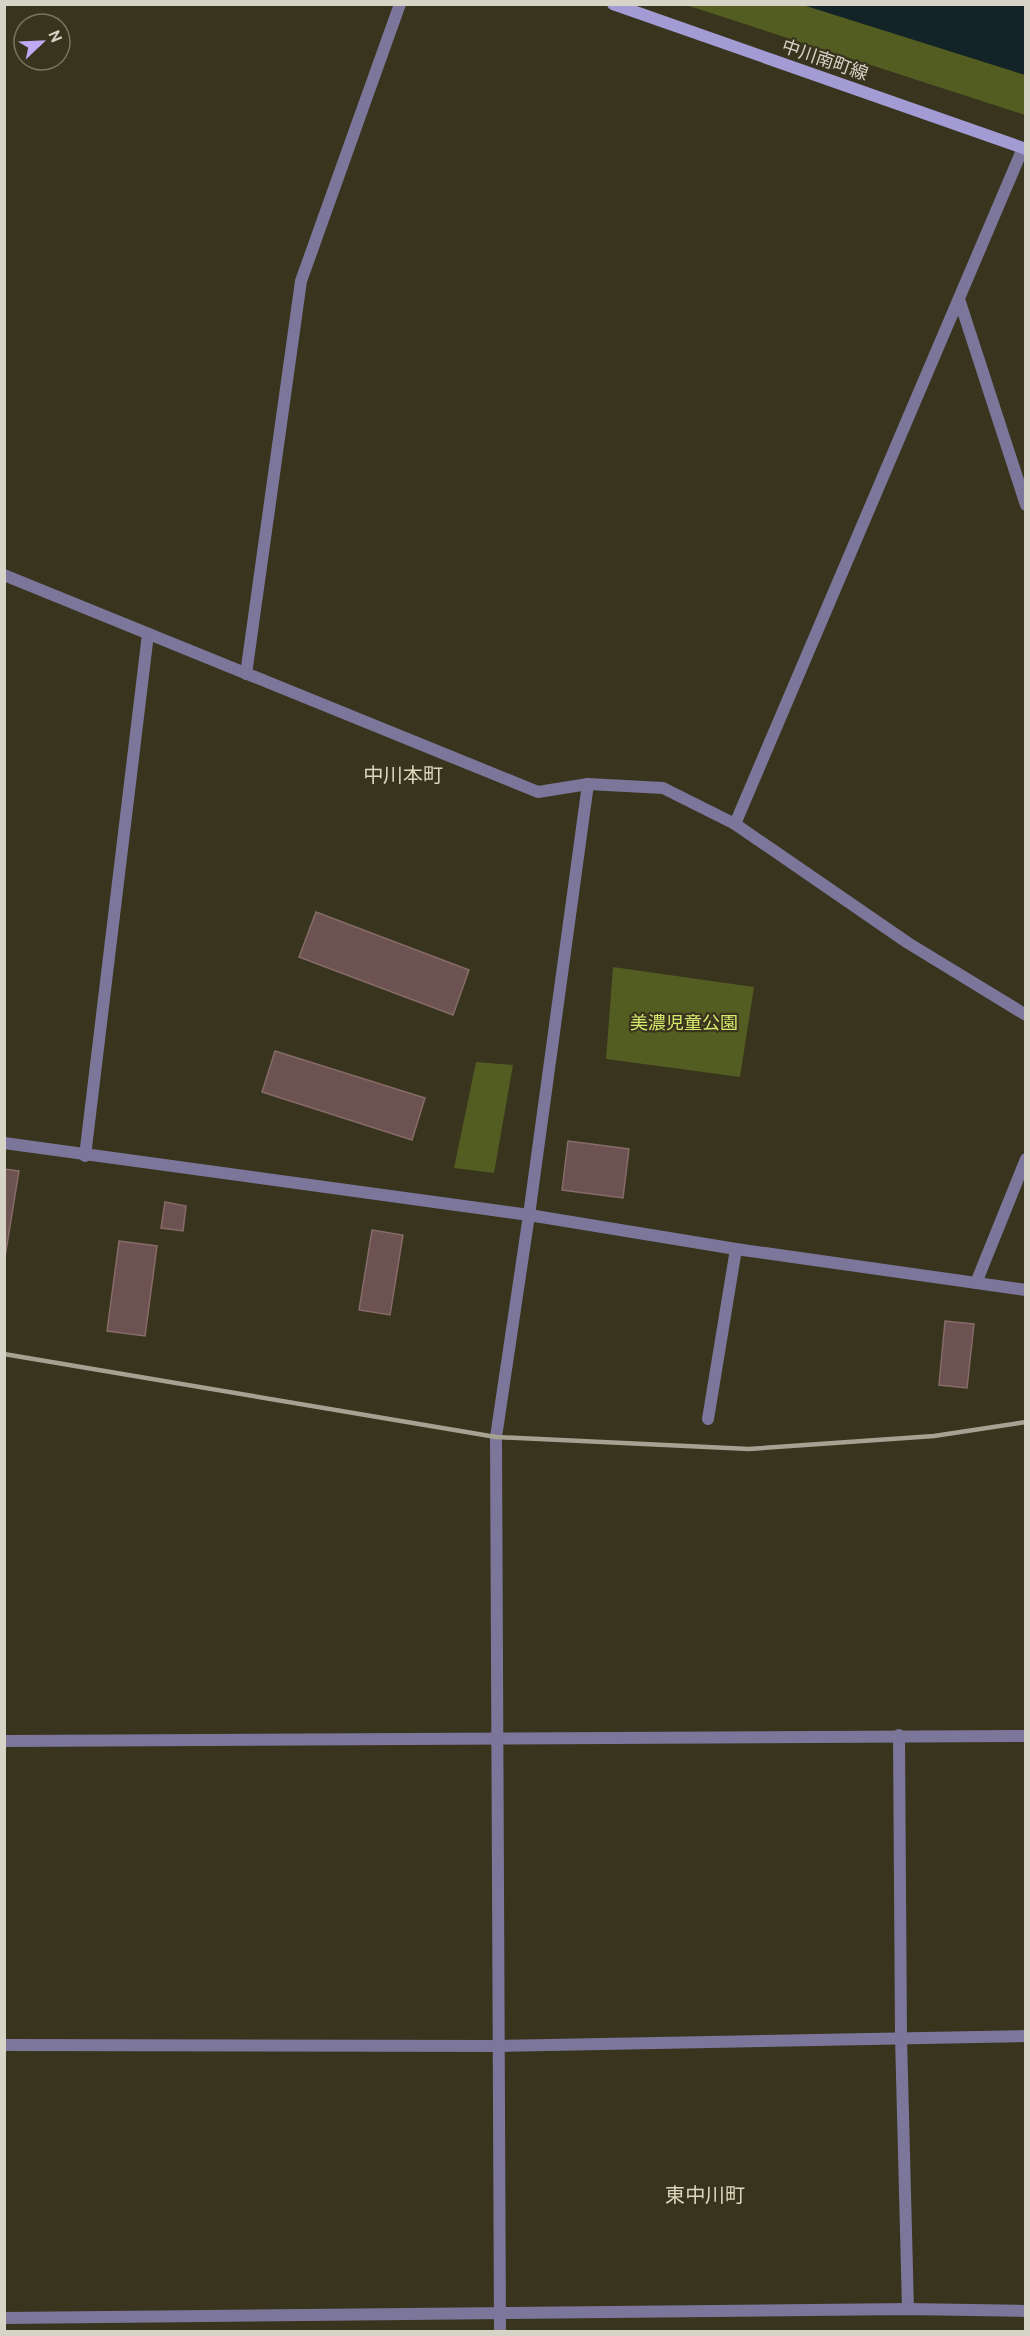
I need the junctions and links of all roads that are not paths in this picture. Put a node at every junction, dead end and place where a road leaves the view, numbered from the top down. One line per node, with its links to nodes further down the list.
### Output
1 (400, 4): 8 (street)
2 (613, 4): 3 (main road, 中川南町線)
3 (1024, 149): 4 (street)
4 (960, 302): 5 (street); 10 (street)
5 (1026, 505)
6 (4, 575): 7 (street)
7 (148, 634): 8 (street); 13 (street)
8 (246, 674): 9 (street)
9 (588, 784): 10 (street); 15 (street)
10 (735, 824): 11 (street)
11 (1026, 1015)
12 (4, 1143): 13 (street)
13 (85, 1156): 15 (street)
14 (1026, 1159): 17 (street)
15 (529, 1215): 16 (street); 22 (street)
16 (736, 1249): 17 (street); 19 (street)
17 (976, 1283): 18 (street)
18 (1026, 1290)
19 (708, 1419)
20 (899, 1736): 21 (street); 22 (street); 25 (street)
21 (1026, 1736)
22 (497, 1738): 23 (street); 27 (street)
23 (4, 1741)
24 (1026, 2036): 25 (street)
25 (901, 2037): 27 (street); 28 (street)
26 (4, 2045): 27 (street)
27 (498, 2046): 30 (street)
28 (908, 2309): 29 (street); 30 (street)
29 (1026, 2311)
30 (500, 2314): 31 (street); 32 (street)
31 (4, 2318)
32 (500, 2331)

